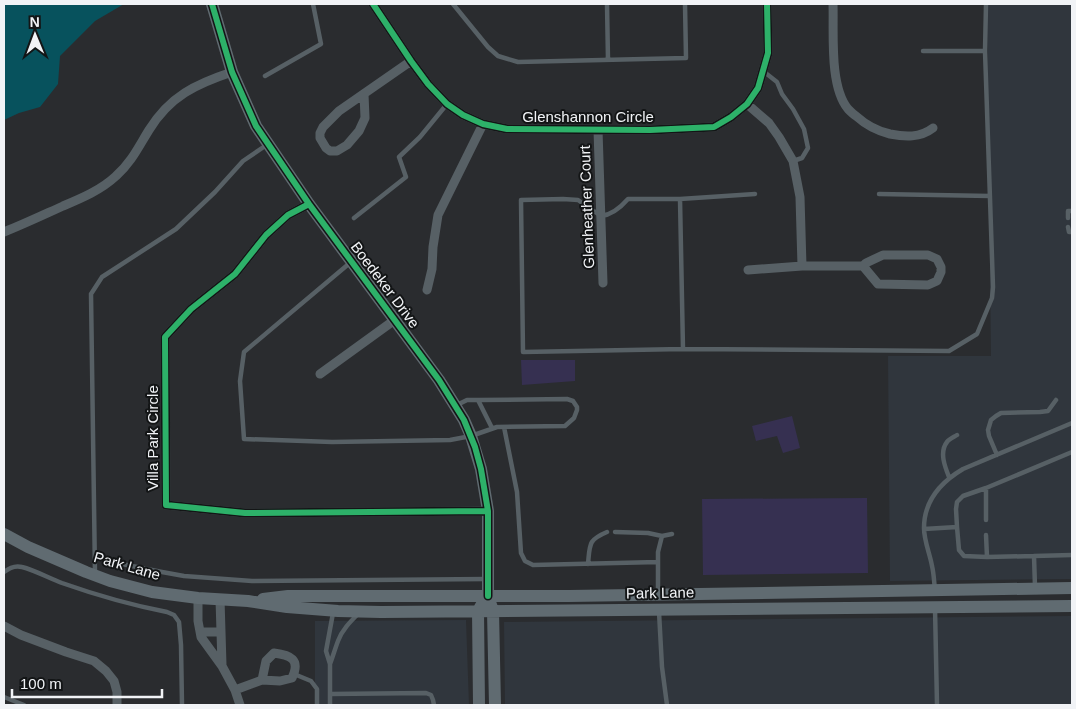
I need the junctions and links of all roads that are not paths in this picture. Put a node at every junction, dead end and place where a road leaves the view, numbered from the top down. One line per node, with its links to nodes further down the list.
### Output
1 (212, 4): 15 (street, Boedeker Drive)
2 (313, 4): 16 (lane)
3 (373, 4): 13 (street, Glenshannon Circle)
4 (454, 4): 12 (lane)
5 (607, 4): 12 (lane)
6 (685, 4): 12 (lane)
7 (767, 4): 14 (street, Glenshannon Circle)
8 (833, 4): 21 (street)
9 (986, 4): 10 (lane)
10 (986, 50): 11 (lane); 27 (lane)
11 (923, 51)
12 (608, 60)
13 (411, 61): 17 (street); 18 (street, Glenshannon Circle)
14 (763, 71): 19 (street, Glenshannon Circle); 24 (lane)
15 (232, 72): 23 (street, Boedeker Drive); 35 (street)
16 (265, 76)
17 (364, 94): 17 (street)
18 (447, 104): 20 (street, Glenshannon Circle); 32 (lane)
19 (747, 104): 22 (street, Glenshannon Circle); 24 (street)
20 (483, 124): 22 (street, Glenshannon Circle); 42 (street)
21 (934, 128)
22 (598, 130): 31 (street, Glenheather Court)
23 (268, 144): 29 (street, Boedeker Drive); 68 (lane)
24 (793, 161): 38 (street)
25 (755, 194): 28 (lane)
26 (879, 194): 27 (lane)
27 (990, 196): 44 (lane)
28 (680, 199): 31 (lane); 44 (lane)
29 (309, 204): 37 (street, Boedeker Drive); 58 (street, Villa Park Circle)
30 (1072, 211): 33 (lane)
31 (601, 216): 41 (street, Glenheather Court); 44 (lane)
32 (354, 218)
33 (1068, 218)
34 (1068, 227): 36 (lane)
35 (4, 232)
36 (1072, 232)
37 (352, 261): 43 (street, Boedeker Drive); 53 (lane)
38 (802, 266): 39 (street); 40 (street)
39 (863, 266): 39 (street)
40 (748, 270)
41 (603, 283)
42 (427, 290)
43 (396, 319): 45 (street); 48 (street, Boedeker Drive)
44 (683, 348)
45 (320, 374)
46 (478, 400): 48 (lane); 50 (lane); 51 (lane)
47 (1056, 400): 55 (lane)
48 (455, 405): 53 (street, Boedeker Drive)
49 (1072, 423): 55 (lane)
50 (504, 427): 51 (lane); 73 (lane)
51 (492, 428): 53 (lane)
52 (957, 435): 56 (lane)
53 (471, 436): 58 (street, Boedeker Drive)
54 (1072, 452): 57 (lane)
55 (997, 455): 56 (lane)
56 (949, 477): 61 (lane)
57 (986, 488): 59 (lane); 60 (lane)
58 (488, 511): 76 (street, Boedeker Drive)
59 (986, 520)
60 (957, 527): 61 (lane); 71 (lane)
61 (924, 529): 79 (lane)
62 (607, 532): 73 (lane)
63 (615, 532): 67 (lane)
64 (4, 534): 75 (street, Park Lane)
65 (672, 534): 67 (lane)
66 (986, 535): 71 (lane)
67 (662, 536): 72 (lane)
68 (95, 555): 75 (lane); 76 (lane)
69 (1072, 555): 70 (lane)
70 (1034, 556): 71 (lane); 77 (lane)
71 (987, 557)
72 (658, 562): 73 (lane); 80 (lane)
73 (588, 564)
74 (4, 572): 105 (lane)
75 (96, 576): 83 (street, Park Lane)
76 (488, 579): 82 (street, Boedeker Drive)
77 (1035, 588): 78 (street, Park Lane); 79 (street, Park Lane)
78 (1072, 588)
79 (935, 590): 80 (street, Park Lane); 87 (street)
80 (658, 594): 82 (street, Park Lane); 88 (street)
81 (360, 596): 82 (street, Park Lane); 85 (street, Park Lane); 89 (street)
82 (488, 596): 90 (street); 91 (street, Boedeker Drive)
83 (198, 598): 84 (street, Park Lane); 94 (street)
84 (220, 599): 85 (street, Park Lane); 95 (street)
85 (248, 601): 89 (street, Park Lane)
86 (1072, 606): 87 (street, Park Lane)
87 (935, 607): 88 (street, Park Lane); 113 (lane)
88 (659, 609): 91 (street, Park Lane); 112 (lane)
89 (333, 611): 92 (street, Park Lane); 96 (lane)
90 (478, 611): 91 (street, Park Lane); 92 (street, Park Lane); 110 (street)
91 (493, 611): 111 (street, Boedeker Drive)
92 (360, 612): 96 (lane)
93 (4, 626): 104 (street)
94 (200, 632): 95 (street); 97 (street)
95 (220, 632): 97 (street)
96 (330, 664): 101 (lane)
97 (222, 666): 100 (street)
98 (294, 674): 99 (street); 99 (street); 107 (lane)
99 (262, 680): 100 (street)
100 (235, 690): 106 (street)
101 (330, 694): 108 (lane); 109 (lane)
102 (4, 697): 103 (lane)
103 (24, 705)
104 (117, 705)
105 (182, 705)
106 (240, 705)
107 (317, 705)
108 (330, 705)
109 (434, 705)
110 (479, 705)
111 (495, 705)
112 (666, 705)
113 (938, 705)

